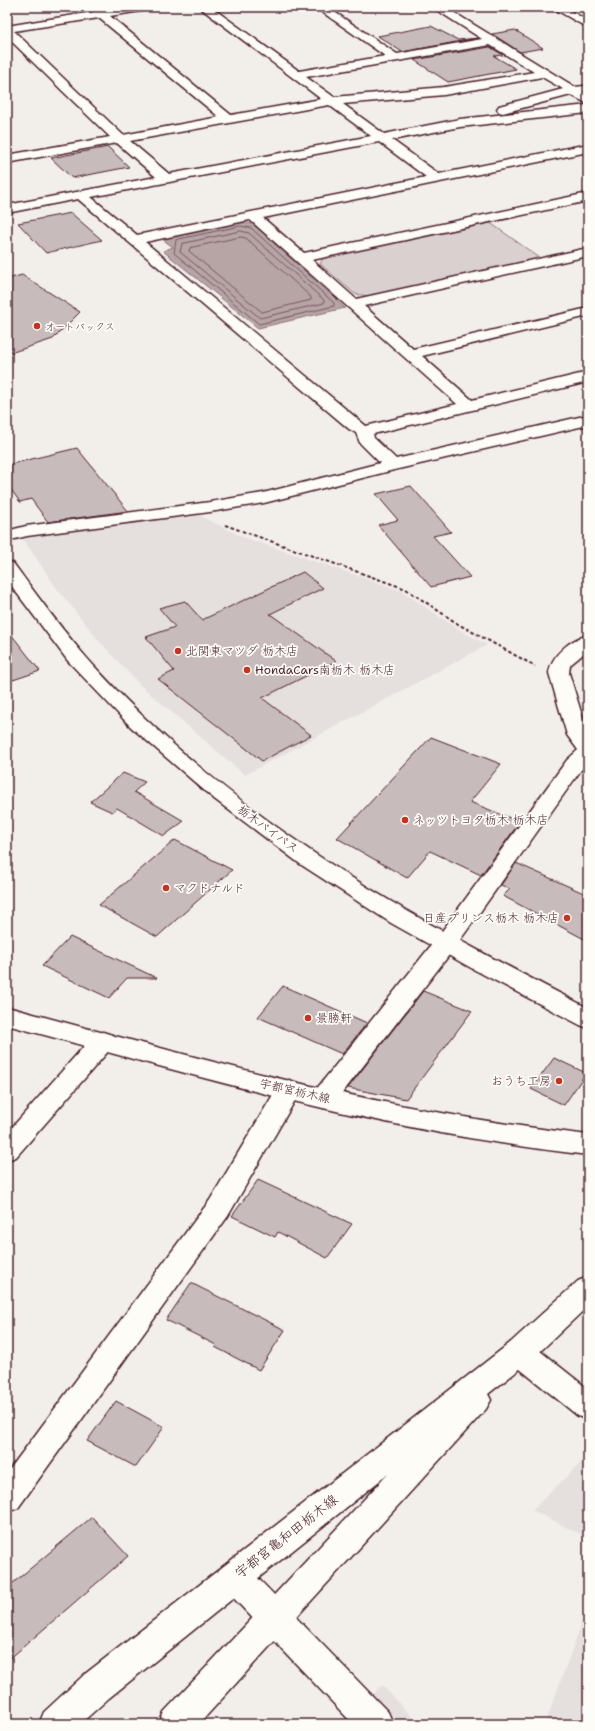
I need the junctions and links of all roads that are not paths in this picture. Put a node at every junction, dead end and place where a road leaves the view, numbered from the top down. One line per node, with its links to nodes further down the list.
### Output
1 (148, 7): 6 (street)
2 (204, 7): 16 (street)
3 (320, 7): 14 (street)
4 (437, 7): 11 (street)
5 (556, 7): 8 (street)
6 (97, 11): 10 (street); 22 (street)
7 (588, 12): 8 (street)
8 (570, 15): 9 (street)
9 (588, 25)
10 (7, 30): 12 (street)
11 (491, 41): 14 (street); 15 (street)
12 (21, 45): 13 (street); 25 (street)
13 (7, 48)
14 (395, 58): 16 (street)
15 (545, 73): 18 (street); 20 (street)
16 (298, 75): 20 (street)
17 (588, 88): 18 (street)
18 (573, 91): 19 (street); 23 (street)
19 (588, 100)
20 (331, 101): 22 (street); 24 (street)
21 (588, 109): 23 (street)
22 (228, 119): 25 (street)
23 (460, 123): 24 (street)
24 (382, 138): 28 (street); 29 (street)
25 (120, 139): 27 (street); 29 (street)
26 (587, 149): 28 (street)
27 (7, 159)
28 (436, 178): 33 (street)
29 (166, 179): 30 (street)
30 (81, 195): 32 (street); 34 (street)
31 (588, 197): 36 (street)
32 (7, 209)
33 (253, 216): 34 (street); 36 (street)
34 (134, 240): 44 (street)
35 (588, 252): 37 (street)
36 (302, 258): 37 (street)
37 (355, 304): 39 (street)
38 (588, 312): 39 (street)
39 (412, 354): 42 (street)
40 (581, 378): 41 (street); 42 (street)
41 (588, 390)
42 (469, 406): 44 (street)
43 (588, 420): 45 (street)
44 (364, 432): 45 (street)
45 (392, 465): 46 (street)
46 (7, 536)
47 (7, 567): 51 (street, 栃木バイパス)
48 (588, 641): 49 (street)
49 (588, 749)
50 (588, 753): 51 (street)
51 (445, 944): 53 (street, 栃木バイパス); 56 (street)
52 (7, 1016): 54 (street, 宇都宮栃木線)
53 (588, 1018)
54 (103, 1041): 55 (street, 宇都宮栃木線); 58 (street)
55 (289, 1090): 56 (street, 宇都宮栃木線); 62 (street)
56 (324, 1098): 57 (street, 宇都宮栃木線)
57 (588, 1145)
58 (7, 1150)
59 (588, 1289): 60 (street, 宇都宮亀和田栃木線)
60 (520, 1352): 61 (street); 63 (street, 宇都宮亀和田栃木線); 64 (street, 宇都宮亀和田栃木線)
61 (588, 1407)
62 (7, 1498)
63 (235, 1577): 64 (street); 65 (street, 宇都宮亀和田栃木線)
64 (276, 1618): 66 (street, 宇都宮亀和田栃木線); 67 (street)
65 (56, 1724)
66 (176, 1724)
67 (376, 1724)

